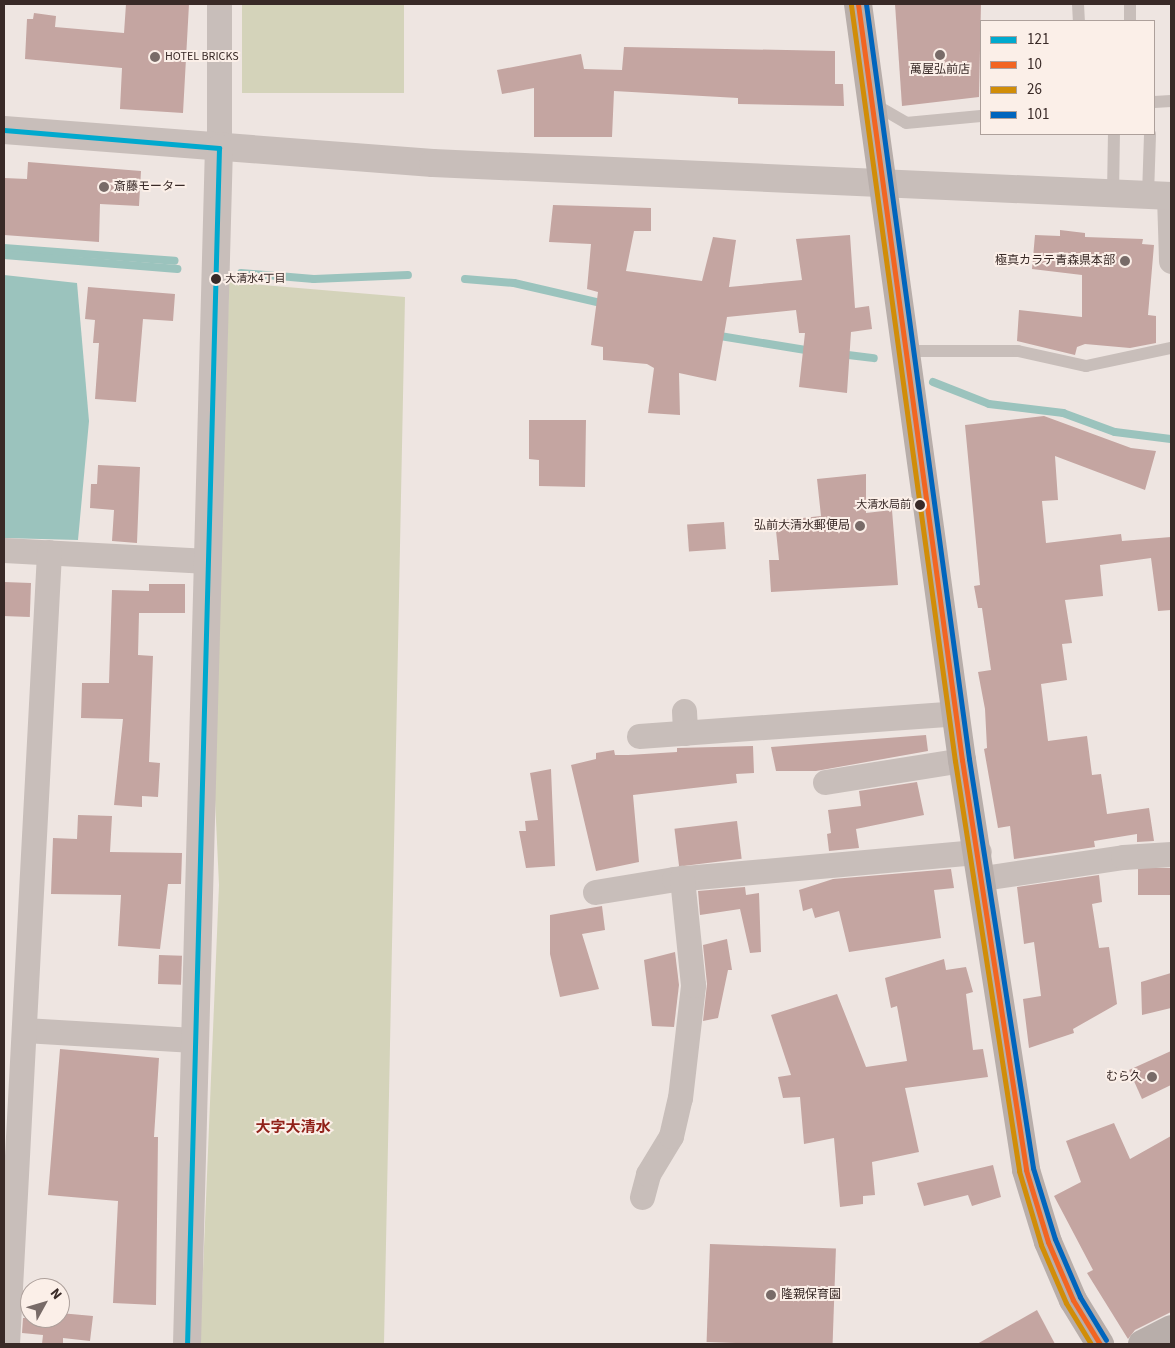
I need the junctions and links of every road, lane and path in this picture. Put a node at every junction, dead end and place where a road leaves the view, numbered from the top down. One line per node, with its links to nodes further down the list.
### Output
1 (219, 4): 14 (street)
2 (858, 4): 9 (main road)
3 (1078, 4): 5 (lane)
4 (1130, 4): 6 (lane)
5 (1079, 20)
6 (1130, 20)
7 (1155, 102): 8 (lane)
8 (1171, 102)
9 (871, 103): 10 (lane); 15 (main road)
10 (980, 116)
11 (4, 130): 14 (street)
12 (1114, 135): 16 (lane)
13 (1150, 135): 17 (lane)
14 (219, 148): 15 (street); 23 (street)
15 (880, 184): 16 (street); 20 (main road)
16 (1113, 195): 17 (street)
17 (1163, 196): 18 (street)
18 (1171, 261)
19 (1171, 348): 20 (lane)
20 (904, 351): 24 (main road)
21 (4, 550): 22 (street)
22 (50, 552): 23 (street); 32 (street)
23 (208, 561): 33 (street)
24 (956, 714): 25 (street); 26 (main road)
25 (639, 736)
26 (962, 760): 27 (street); 29 (main road)
27 (825, 782)
28 (1171, 854): 29 (street)
29 (981, 865): 30 (street); 38 (main road)
30 (682, 878): 31 (street); 34 (street)
31 (595, 892)
32 (24, 1030): 33 (street); 36 (street)
33 (194, 1040): 37 (street)
34 (642, 1197)
35 (1171, 1329): 39 (main road)
36 (7, 1344)
37 (188, 1344)
38 (1100, 1344)
39 (1142, 1344)

